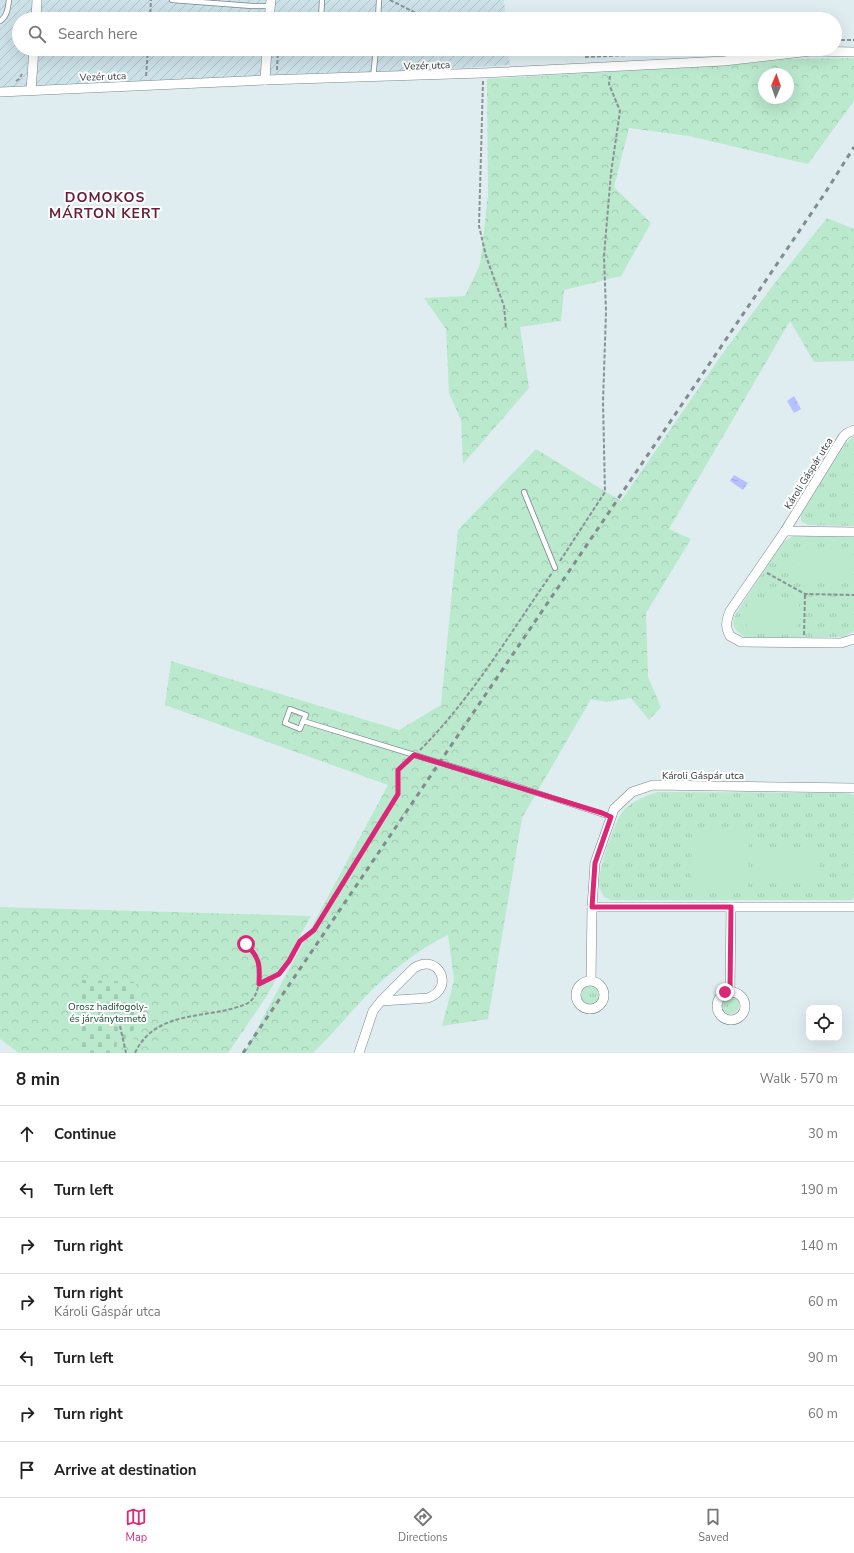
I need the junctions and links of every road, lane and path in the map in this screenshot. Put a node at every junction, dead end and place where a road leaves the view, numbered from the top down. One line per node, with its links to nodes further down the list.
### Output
1 (9, 0): 15 (lane)
2 (37, 0): 10 (street)
3 (151, 0): 11 (path)
4 (172, 0): 8 (lane)
5 (322, 0): 12 (lane)
6 (379, 0): 13 (lane)
7 (390, 0): 14 (path)
8 (231, 2): 9 (lane)
9 (271, 3)
10 (36, 12)
11 (150, 12)
12 (321, 12)
13 (378, 12)
14 (414, 12)
15 (0, 21)
16 (842, 40): 17 (path)
17 (854, 40)
18 (842, 52): 19 (street, Vezér utca)
19 (854, 52)
20 (33, 56): 34 (street)
21 (147, 56): 31 (path)
22 (267, 56): 32 (street)
23 (278, 56): 28 (path)
24 (375, 56): 30 (lane)
25 (768, 56): 27 (street, Vezér utca)
26 (23, 67): 33 (path)
27 (612, 67): 29 (street, Vezér utca); 41 (path)
28 (277, 71)
29 (484, 73): 30 (street, Vezér utca); 36 (path)
30 (373, 78): 32 (street, Vezér utca)
31 (145, 80)
32 (265, 80): 34 (street, Vezér utca)
33 (14, 83)
34 (31, 90): 35 (street, Vezér utca)
35 (0, 92)
36 (506, 328)
37 (854, 430): 39 (street, Károli Gáspár utca)
38 (524, 492): 41 (lane)
39 (785, 531): 40 (street); 42 (street, Károli Gáspár utca)
40 (854, 532)
41 (555, 568): 48 (path)
42 (759, 568): 43 (path); 46 (street, Károli Gáspár utca)
43 (805, 594): 44 (path); 46 (path)
44 (854, 595)
45 (854, 639): 46 (street, Károli Gáspár utca)
46 (804, 642)
47 (303, 721): 47 (lane); 48 (lane)
48 (414, 755): 50 (lane); 56 (path)
49 (854, 788): 50 (street, Károli Gáspár utca)
50 (611, 817): 51 (street, Károli Gáspár utca)
51 (592, 907): 52 (street); 55 (street, Károli Gáspár utca)
52 (731, 907): 53 (street); 57 (street)
53 (854, 907)
54 (246, 944): 56 (path)
55 (591, 980)
56 (259, 984): 61 (path)
57 (730, 991)
58 (381, 1001): 58 (street); 62 (street)
59 (120, 1026): 60 (path)
60 (126, 1053)
61 (135, 1053)
62 (359, 1053)

